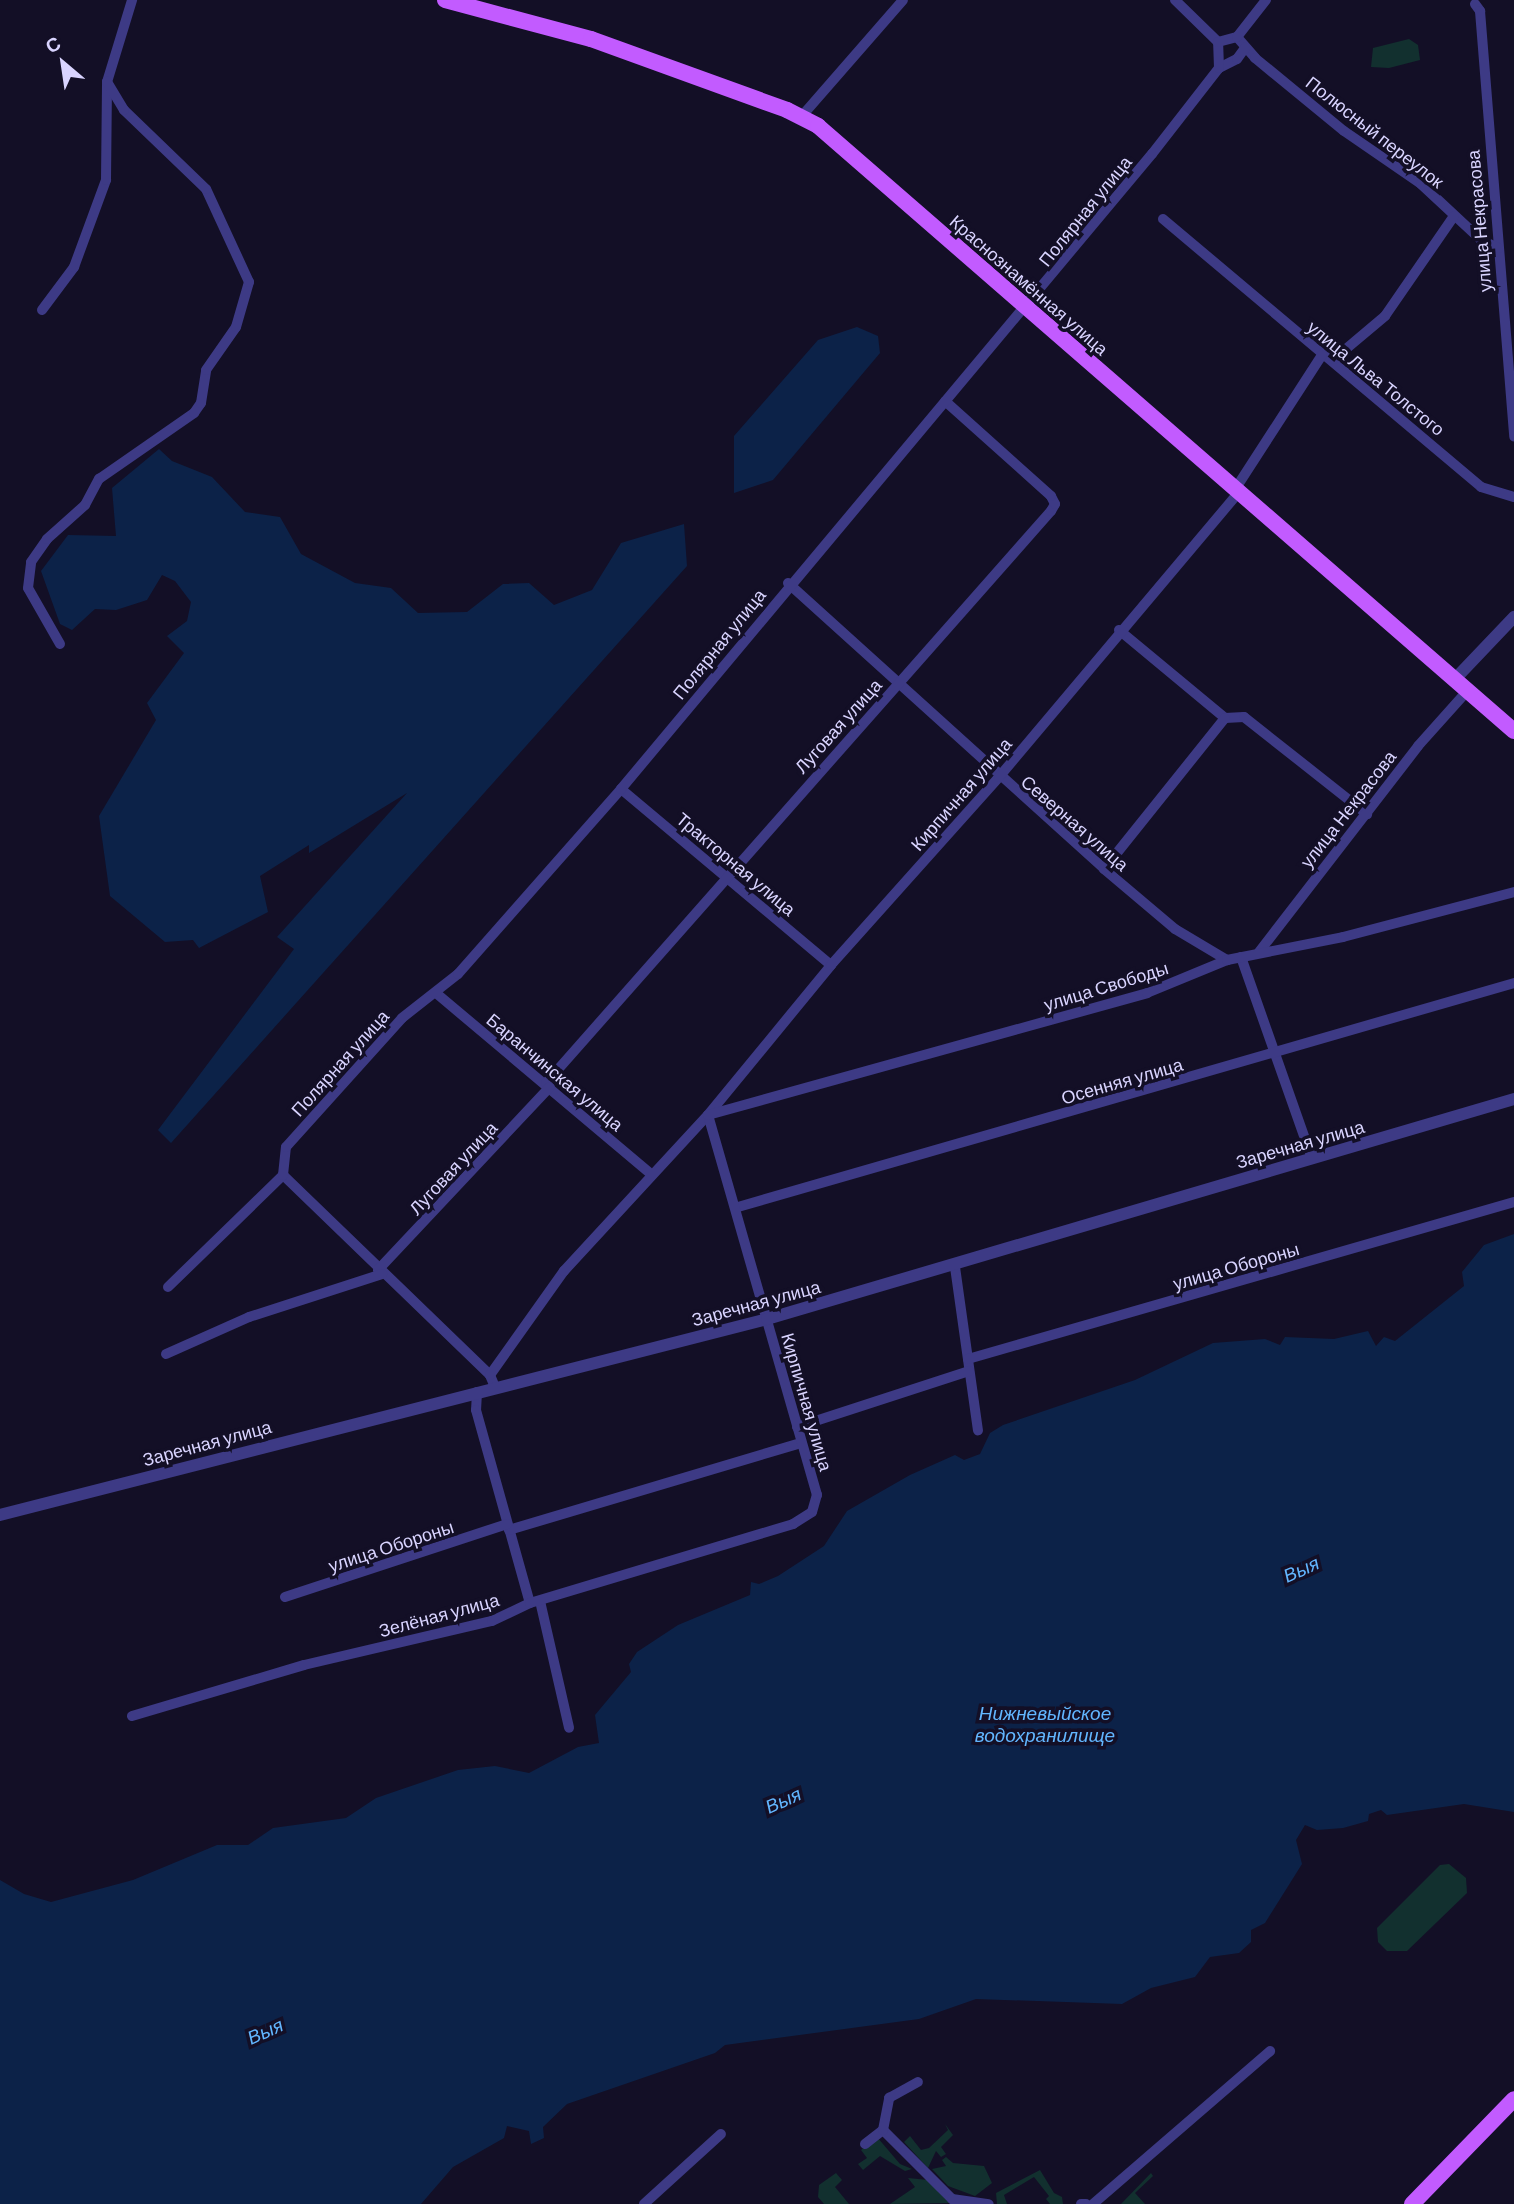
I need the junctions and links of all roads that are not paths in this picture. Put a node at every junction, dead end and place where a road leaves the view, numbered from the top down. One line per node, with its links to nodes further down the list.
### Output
1 (132, 0): 11 (street)
2 (445, 0): 12 (main road, Краснознамённая улица)
3 (903, 0): 12 (street)
4 (1175, 0): 8 (street)
5 (1266, 0): 7 (street)
6 (1475, 4): 15 (street, улица Некрасова)
7 (1237, 37): 8 (street); 9 (street, Полюсный переулок)
8 (1218, 42): 10 (street)
9 (1245, 48): 10 (street, Полярная улица); 13 (street, Полюсный переулок)
10 (1219, 68): 16 (street, Полярная улица)
11 (107, 82): 17 (street); 28 (street)
12 (801, 117): 16 (main road, Краснознамённая улица)
13 (1454, 216): 15 (street, Полюсный переулок); 20 (street)
14 (1163, 219): 19 (street, улица Льва Толстого)
15 (1497, 248): 18 (street, улица Некрасова)
16 (1026, 307): 21 (street, Полярная улица); 23 (main road, Краснознамённая улица)
17 (42, 310)
18 (1510, 317): 22 (street, улица Некрасова)
19 (1322, 355): 20 (street, улица Льва Толстого); 23 (street, Кирпичная улица)
20 (1334, 359): 24 (street, улица Льва Толстого)
21 (945, 401): 25 (street, Полярная улица); 30 (street, Луговая улица)
22 (1514, 437)
23 (1236, 492): 27 (street, Кирпичная улица); 29 (main road, Краснознамённая улица)
24 (1514, 497)
25 (788, 583): 30 (street, Северная улица); 35 (street, Полярная улица)
26 (1514, 617): 29 (street)
27 (1119, 630): 32 (street); 34 (street, Кирпичная улица)
28 (60, 645)
29 (1455, 679): 31 (main road, Краснознамённая улица)
30 (898, 681): 34 (street, Северная улица); 38 (street, Луговая улица)
31 (1468, 690): 33 (main road, Краснознамённая улица); 36 (street, улица Некрасова)
32 (1225, 718): 36 (street); 37 (street)
33 (1514, 731)
34 (999, 778): 37 (street, Северная улица); 43 (street, Кирпичная улица)
35 (621, 789): 38 (street, Тракторная улица); 45 (street, Полярная улица)
36 (1367, 814): 40 (street, улица Некрасова)
37 (1104, 869): 42 (street, Северная улица)
38 (726, 875): 43 (street, Тракторная улица); 47 (street, Луговая улица)
39 (1514, 892): 40 (street, улица Свободы)
40 (1259, 952): 41 (street, улица Свободы)
41 (1241, 957): 42 (street, улица Свободы); 46 (street)
42 (1227, 960): 49 (street, улица Свободы)
43 (831, 965): 49 (street, Кирпичная улица)
44 (1514, 983): 46 (street, Осенняя улица)
45 (436, 993): 47 (street, Баранчинская улица); 51 (street, Полярная улица)
46 (1274, 1054): 50 (street); 54 (street, Осенняя улица)
47 (548, 1085): 52 (street, Баранчинская улица); 56 (street, Луговая улица)
48 (1514, 1099): 50 (street, Заречная улица)
49 (708, 1115): 52 (street, Кирпичная улица); 54 (street, Кирпичная улица)
50 (1312, 1159): 55 (street, Заречная улица)
51 (283, 1175): 56 (street); 57 (street)
52 (652, 1175): 62 (street, Кирпичная улица)
53 (1514, 1202): 60 (street, улица Обороны)
54 (738, 1207): 58 (street, Кирпичная улица)
55 (955, 1267): 58 (street, Заречная улица); 60 (street)
56 (380, 1272): 59 (street, Луговая улица); 62 (street)
57 (168, 1287)
58 (767, 1319): 62 (street, Заречная улица); 64 (street, Кирпичная улица)
59 (166, 1354)
60 (968, 1359): 61 (street)
61 (970, 1371): 64 (street); 65 (street)
62 (492, 1381): 63 (street, Заречная улица)
63 (477, 1392): 68 (street, Заречная улица); 69 (street)
64 (797, 1427): 66 (street, Кирпичная улица)
65 (978, 1430)
66 (801, 1443): 67 (street, Кирпичная улица); 69 (street, улица Обороны)
67 (817, 1495): 71 (street, Зелёная улица)
68 (0, 1515)
69 (508, 1527): 70 (street, улица Обороны); 71 (street)
70 (285, 1597)
71 (535, 1602): 72 (street, Зелёная улица); 73 (street)
72 (132, 1716)
73 (569, 1728)
74 (1270, 2051): 84 (street)
75 (918, 2082): 77 (street)
76 (1514, 2099): 85 (main road)
77 (883, 2130): 79 (street); 81 (street)
78 (721, 2134): 80 (street)
79 (864, 2144)
80 (644, 2204)
81 (989, 2204)
82 (1081, 2204): 83 (street)
83 (1086, 2204)
84 (1093, 2204)
85 (1412, 2204)

